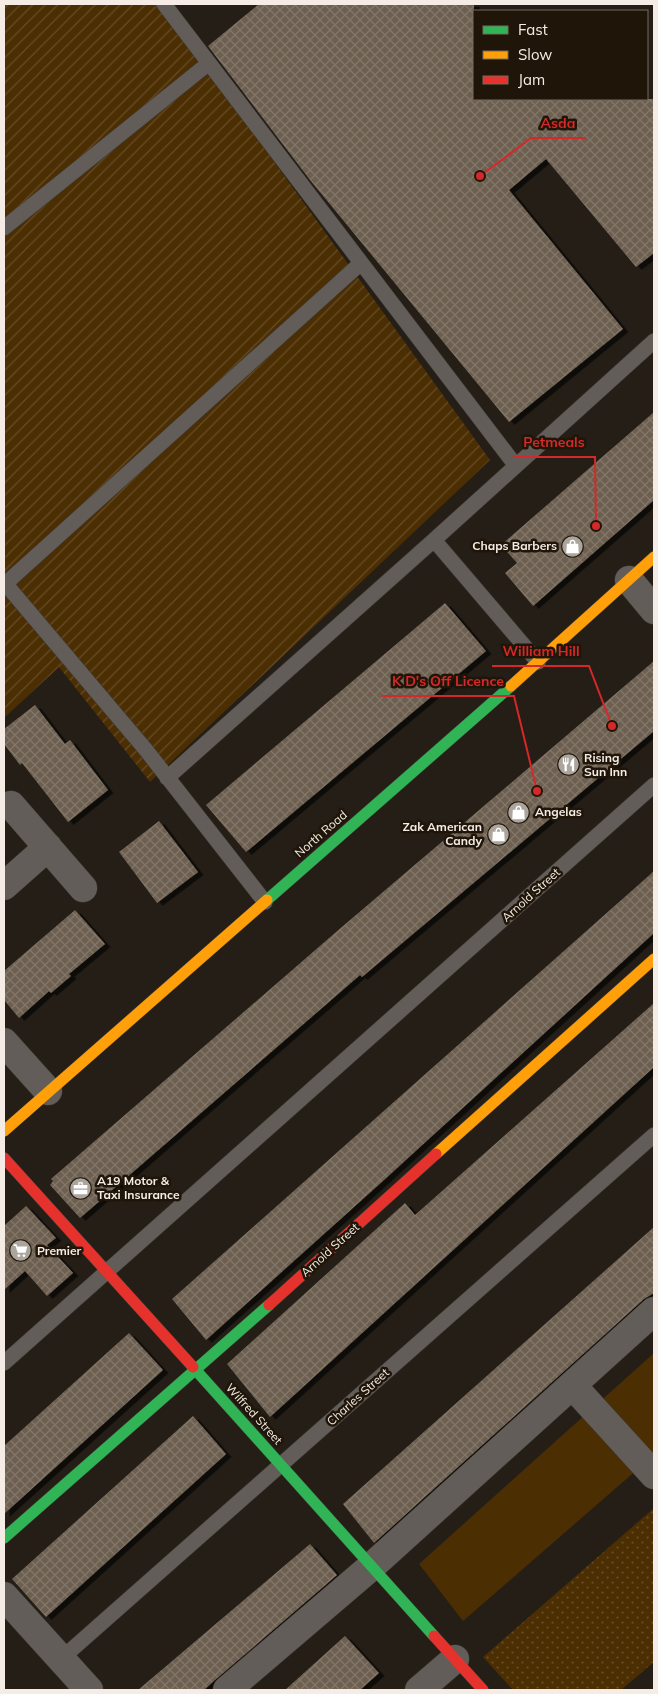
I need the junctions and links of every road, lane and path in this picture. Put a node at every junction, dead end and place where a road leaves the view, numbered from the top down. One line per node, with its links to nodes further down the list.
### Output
1 (164, 4): 2 (lane)
2 (209, 63): 3 (lane); 4 (lane)
3 (4, 228)
4 (361, 263): 6 (lane); 10 (lane)
5 (654, 341): 6 (lane)
6 (516, 466): 7 (lane)
7 (434, 540): 12 (lane); 13 (lane)
8 (654, 557): 9 (street, North Road)
9 (628, 580): 11 (street); 12 (street, North Road)
10 (4, 583): 13 (lane)
11 (654, 610)
12 (538, 662): 19 (street, North Road)
13 (167, 778): 19 (lane)
14 (654, 785): 26 (lane, Arnold Street)
15 (11, 805): 16 (street)
16 (48, 847): 17 (street); 18 (street)
17 (4, 886)
18 (83, 888)
19 (265, 902): 22 (street, North Road)
20 (654, 959): 29 (street, Arnold Street)
21 (4, 1042): 22 (street)
22 (48, 1091): 23 (street, North Road)
23 (4, 1131)
24 (654, 1135): 31 (lane, Charles Street)
25 (4, 1158): 26 (street, Wilfred Street)
26 (108, 1272): 28 (lane, Arnold Street); 29 (street, Wilfred Street)
27 (654, 1312): 30 (street)
28 (4, 1363)
29 (196, 1370): 31 (street, Wilfred Street); 33 (street, Arnold Street)
30 (572, 1385): 32 (street); 34 (street)
31 (281, 1465): 34 (street, Wilfred Street); 36 (lane, Charles Street)
32 (654, 1475)
33 (4, 1538)
34 (372, 1566): 37 (street, Wilfred Street); 39 (street)
35 (4, 1596): 36 (street)
36 (61, 1659): 38 (street)
37 (455, 1659): 40 (street); 41 (street, Wilfred Street)
38 (89, 1690)
39 (226, 1690)
40 (419, 1690)
41 (483, 1690)

